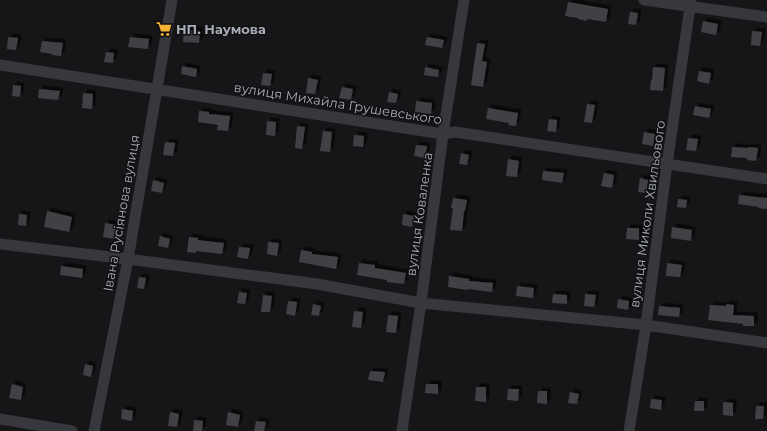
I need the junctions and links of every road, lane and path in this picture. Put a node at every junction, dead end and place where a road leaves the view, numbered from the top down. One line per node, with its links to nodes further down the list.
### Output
1 (172, 0): 7 (street, Івана Русіянова вулиця)
2 (464, 0): 8 (street, вулиця Коваленка)
3 (644, 0): 4 (street)
4 (690, 3): 5 (street); 9 (street, вулиця Миколи Хвильового)
5 (767, 17)
6 (0, 65): 7 (street, вулиця Михайла Грушевського)
7 (157, 89): 8 (street, вулиця Михайла Грушевського); 12 (street, Івана Русіянова вулиця)
8 (443, 134): 9 (street, вулиця Михайла Грушевського); 13 (street, вулиця Коваленка)
9 (667, 164): 10 (street, вулиця Михайла Грушевського); 14 (street, вулиця Миколи Хвильового)
10 (767, 179)
11 (0, 244): 12 (street)
12 (128, 259): 13 (street); 18 (street, Івана Русіянова вулиця)
13 (421, 302): 14 (street); 19 (street, вулиця Коваленка)
14 (646, 325): 15 (street); 20 (street, вулиця Миколи Хвильового)
15 (767, 343)
16 (0, 419): 17 (street)
17 (72, 431)
18 (94, 431)
19 (402, 431)
20 (629, 431)

